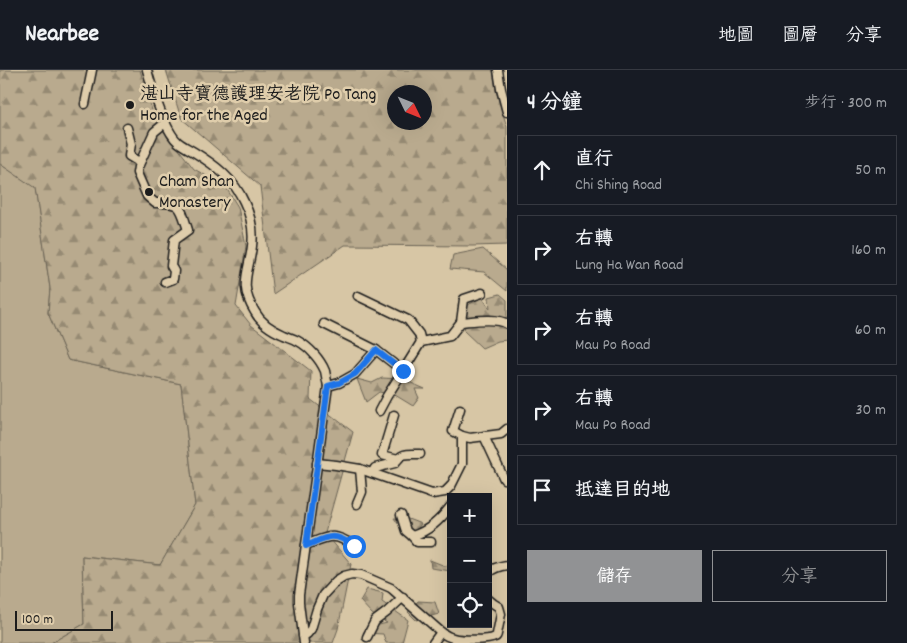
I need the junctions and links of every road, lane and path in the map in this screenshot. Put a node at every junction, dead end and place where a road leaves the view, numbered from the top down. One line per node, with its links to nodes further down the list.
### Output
1 (92, 70): 5 (street)
2 (147, 70): 7 (street)
3 (498, 70): 4 (street)
4 (504, 90): 6 (street)
5 (85, 104)
6 (507, 112)
7 (165, 123): 9 (street); 19 (street)
8 (128, 128): 9 (street)
9 (139, 162): 10 (street)
10 (165, 282)
11 (482, 292): 13 (street)
12 (358, 296): 16 (street)
13 (461, 322): 15 (street); 16 (street)
14 (324, 324): 17 (street)
15 (507, 324)
16 (421, 342): 18 (street)
17 (376, 350): 18 (street); 19 (street)
18 (403, 371): 21 (street)
19 (328, 386): 28 (street)
20 (460, 410): 24 (street)
21 (379, 411)
22 (394, 415): 27 (street)
23 (507, 429): 25 (street)
24 (462, 436): 25 (street); 32 (street)
25 (484, 436): 31 (street)
26 (420, 454): 27 (street)
27 (398, 459): 30 (street)
28 (317, 463): 29 (street); 39 (street)
29 (360, 469): 30 (street); 34 (street)
30 (372, 473): 32 (street)
31 (504, 479)
32 (445, 492): 33 (street)
33 (447, 495)
34 (357, 504)
35 (447, 511): 37 (street)
36 (401, 515): 37 (street)
37 (412, 536): 38 (street)
38 (431, 542)
39 (306, 546): 40 (street); 47 (street)
40 (354, 546)
41 (507, 564): 42 (street)
42 (492, 570)
43 (402, 597): 45 (street); 46 (street); 47 (street)
44 (503, 606): 45 (street)
45 (441, 632): 48 (street)
46 (366, 636)
47 (304, 639)
48 (433, 643)

